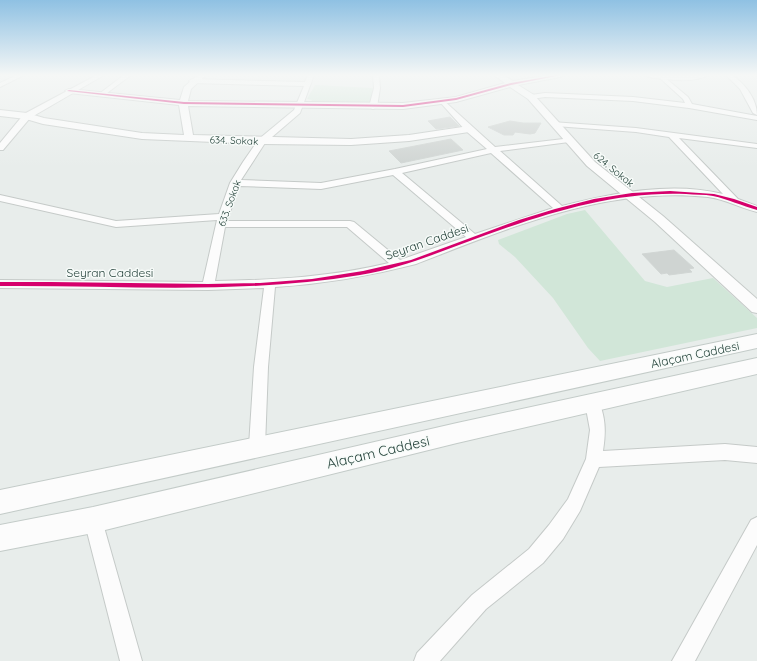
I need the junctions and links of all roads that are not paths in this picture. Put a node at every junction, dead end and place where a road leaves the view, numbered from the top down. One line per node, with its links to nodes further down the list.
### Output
1 (45, 106): 11 (street)
2 (185, 106): 16 (street)
3 (293, 106): 4 (street)
4 (299, 106): 5 (street); 18 (street, 633. Sokak)
5 (373, 106): 6 (street)
6 (404, 106)
7 (447, 106): 14 (street)
8 (539, 106): 13 (street, 624. Sokak)
9 (689, 106): 12 (street)
10 (0, 113): 11 (street, 634. Sokak)
11 (27, 116): 16 (street, 634. Sokak); 20 (street)
12 (757, 118)
13 (555, 124): 15 (street); 17 (street, 624. Sokak)
14 (469, 130): 18 (street, 634. Sokak); 21 (street)
15 (671, 134): 19 (street); 26 (street)
16 (189, 138): 18 (street, 634. Sokak)
17 (569, 140): 21 (street); 24 (street, 624. Sokak)
18 (262, 142): 23 (street, 633. Sokak)
19 (757, 146)
20 (0, 148)
21 (492, 150): 22 (street); 27 (street)
22 (395, 172): 23 (street); 30 (street)
23 (235, 183): 29 (street, 633. Sokak)
24 (629, 194): 26 (street, Seyran Caddesi); 27 (street, Seyran Caddesi); 35 (street, 624. Sokak)
25 (0, 198): 29 (street)
26 (735, 201): 28 (street, Seyran Caddesi)
27 (559, 208): 30 (street, Seyran Caddesi)
28 (757, 209)
29 (222, 220): 31 (street); 34 (street, 633. Sokak)
30 (474, 238): 31 (street, Seyran Caddesi)
31 (398, 265): 32 (street, Seyran Caddesi)
32 (270, 283): 34 (street, Seyran Caddesi); 39 (street)
33 (0, 284): 34 (street, Seyran Caddesi)
34 (208, 285)
35 (757, 308)
36 (757, 341): 39 (main road, Alaçam Caddesi)
37 (754, 370): 38 (main road, Alaçam Caddesi)
38 (592, 403): 41 (street); 43 (main road, Alaçam Caddesi)
39 (257, 446): 42 (main road, Alaçam Caddesi)
40 (757, 455): 41 (street)
41 (594, 459): 47 (street)
42 (0, 502)
43 (93, 520): 45 (main road, Alaçam Caddesi); 46 (street)
44 (757, 526): 48 (street)
45 (0, 538)
46 (131, 661)
47 (425, 661)
48 (683, 661)

